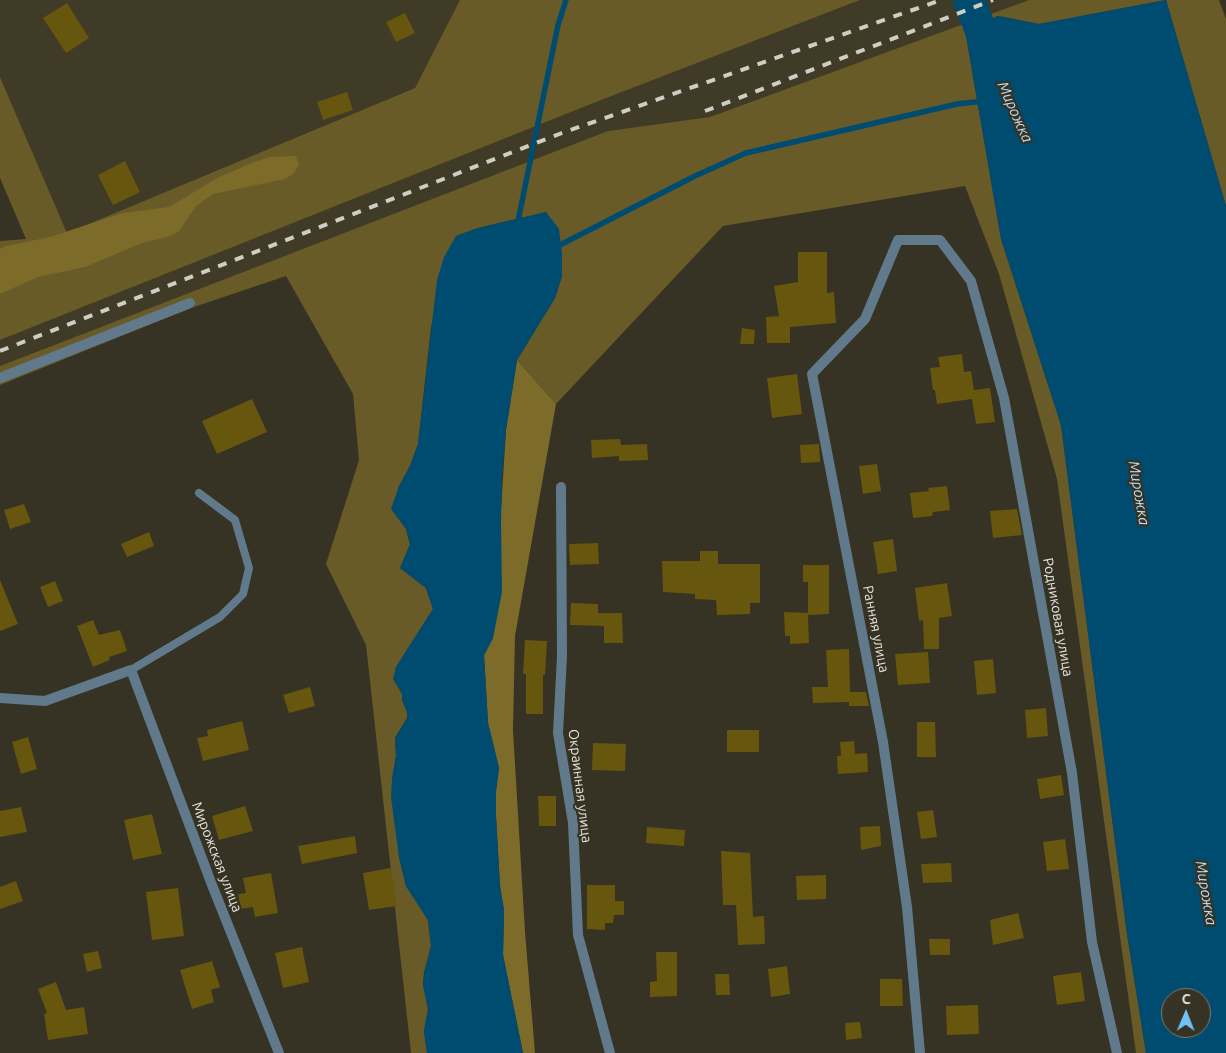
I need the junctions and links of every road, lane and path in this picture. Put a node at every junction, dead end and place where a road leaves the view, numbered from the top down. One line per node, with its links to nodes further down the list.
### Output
1 (898, 240): 10 (street, Ранняя улица); 11 (street, Родниковая улица)
2 (190, 303): 3 (street)
3 (0, 378)
4 (561, 487): 9 (street, Окраинная улица)
5 (199, 493): 6 (lane)
6 (131, 670): 7 (street); 8 (street, Мирожская улица)
7 (0, 698)
8 (279, 1053)
9 (610, 1053)
10 (920, 1053)
11 (1117, 1053)

